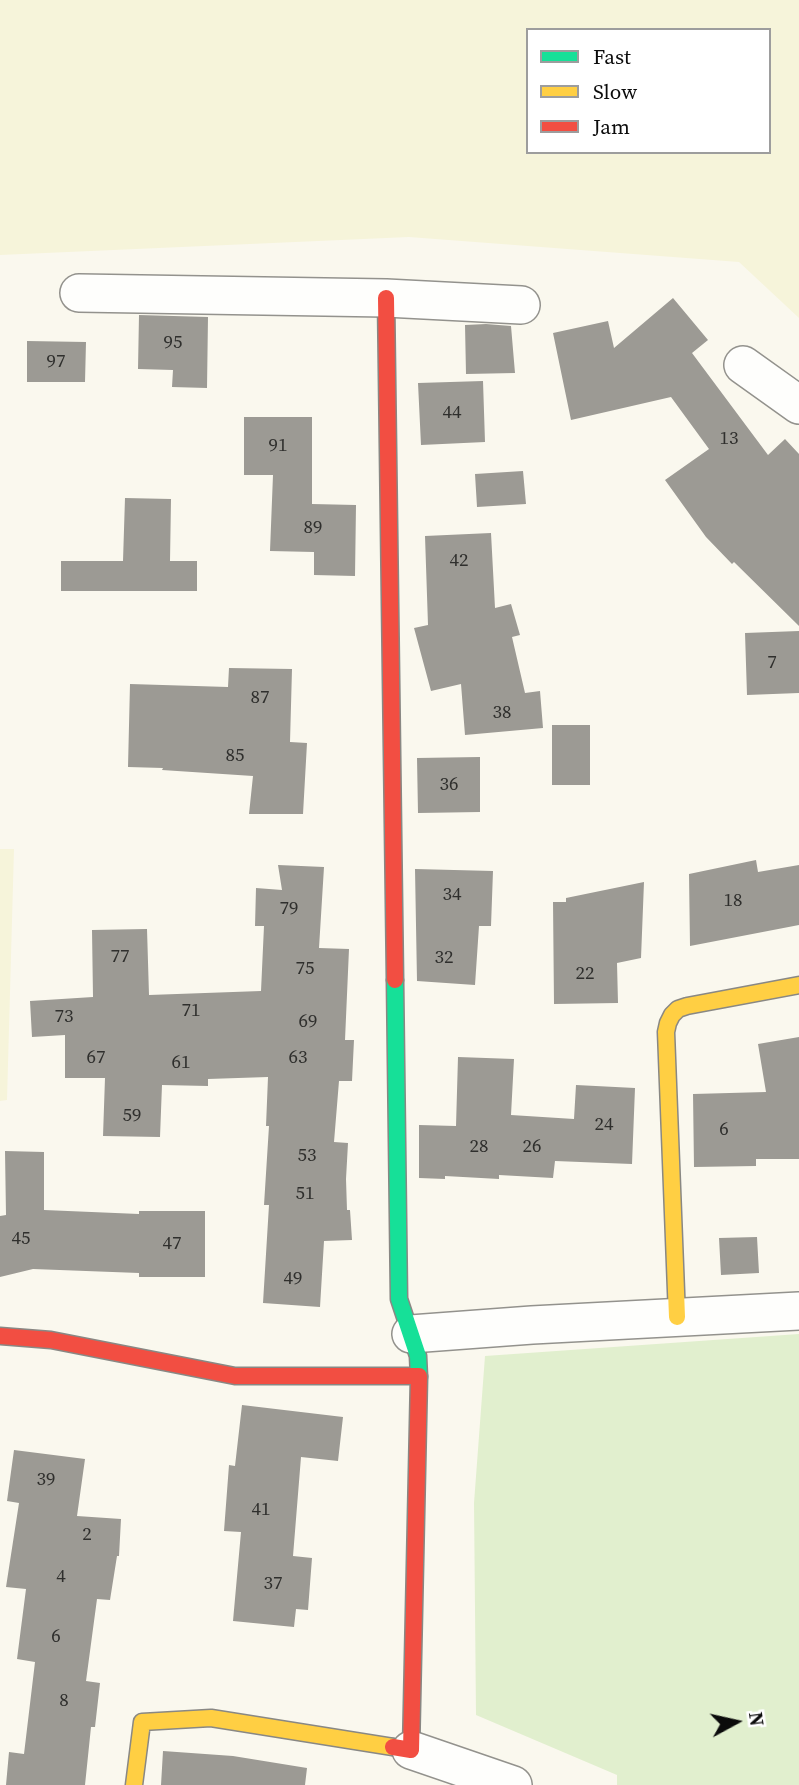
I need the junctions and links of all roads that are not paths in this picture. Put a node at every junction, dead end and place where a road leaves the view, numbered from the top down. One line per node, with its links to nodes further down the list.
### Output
1 (79, 293): 2 (street)
2 (386, 298): 3 (street); 9 (street)
3 (521, 305)
4 (743, 365): 5 (street)
5 (799, 405)
6 (799, 985): 8 (street)
7 (799, 1311): 8 (street)
8 (677, 1317): 9 (street)
9 (411, 1334): 11 (street)
10 (0, 1336): 11 (street)
11 (418, 1376): 12 (street)
12 (411, 1751): 13 (street); 14 (street)
13 (134, 1785)
14 (513, 1785)

